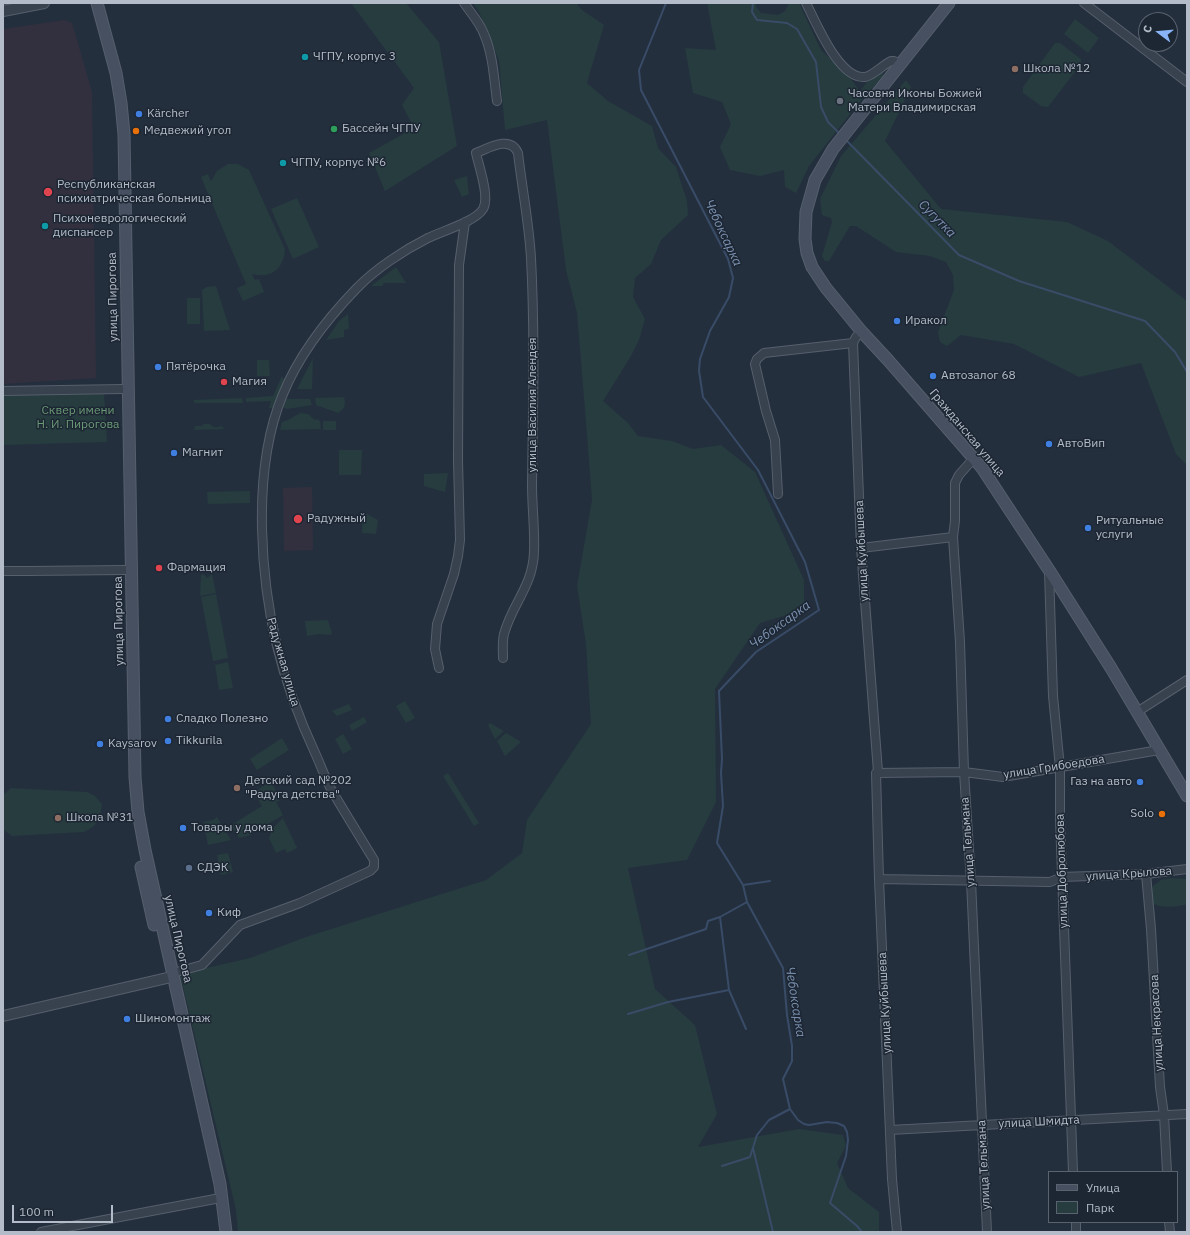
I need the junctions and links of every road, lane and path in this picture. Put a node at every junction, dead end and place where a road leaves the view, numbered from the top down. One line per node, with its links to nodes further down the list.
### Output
1 (44, 3): 8 (street)
2 (90, 3): 12 (main road, улица Пирогова)
3 (97, 3): 12 (main road, улица Пирогова)
4 (464, 3): 11 (street)
5 (806, 3): 9 (street)
6 (949, 3): 9 (main road, Гражданская улица)
7 (1084, 3): 10 (street)
8 (3, 10)
9 (901, 65): 14 (main road, Гражданская улица)
10 (1187, 82)
11 (497, 101)
12 (121, 177): 16 (main road, улица Пирогова)
13 (465, 222): 25 (street, улица Василия Алендея); 26 (street); 39 (street, Радужная улица)
14 (862, 332): 15 (street); 18 (main road, Гражданская улица)
15 (853, 343): 19 (street); 21 (street, улица Куйбышева)
16 (125, 388): 17 (street); 22 (main road, улица Пирогова)
17 (3, 391)
18 (974, 458): 20 (street, улица Тельмана); 23 (main road, Гражданская улица)
19 (778, 494)
20 (953, 537): 21 (street); 31 (street, улица Тельмана)
21 (861, 548): 32 (street, улица Куйбышева)
22 (128, 570): 24 (street); 39 (main road, улица Пирогова)
23 (1049, 570): 28 (main road, Гражданская улица); 30 (street, улица Добролюбова)
24 (3, 571)
25 (503, 658)
26 (438, 668)
27 (1187, 680): 28 (street)
28 (1137, 712): 29 (main road, Гражданская улица)
29 (1159, 750): 30 (street, улица Грибоедова); 33 (main road, Гражданская улица)
30 (1060, 768): 31 (street, улица Грибоедова); 36 (street, улица Добролюбова)
31 (964, 772): 32 (street, улица Грибоедова); 38 (street, улица Тельмана)
32 (877, 773): 37 (street, улица Куйбышева)
33 (1187, 796)
34 (1187, 869): 35 (street, улица Крылова)
35 (1146, 874): 36 (street, улица Крылова); 44 (street, улица Некрасова)
36 (1062, 877): 38 (street, улица Крылова); 45 (street, улица Добролюбова)
37 (879, 879): 38 (street, улица Крылова); 47 (street, улица Куйбышева)
38 (971, 880): 46 (street, улица Тельмана)
39 (168, 974): 41 (street); 50 (main road, улица Пирогова)
40 (3, 1010): 41 (street)
41 (14, 1010): 42 (street)
42 (3, 1016)
43 (1187, 1114): 44 (street, улица Шмидта)
44 (1164, 1115): 45 (street, улица Шмидта); 49 (street, улица Некрасова)
45 (1071, 1120): 46 (street, улица Шмидта); 48 (street, улица Добролюбова)
46 (982, 1125): 47 (street, улица Шмидта); 56 (street, улица Тельмана)
47 (890, 1130): 55 (street, улица Куйбышева)
48 (1073, 1171)
49 (1167, 1171)
50 (219, 1198): 51 (main road, улица Пирогова); 52 (street)
51 (221, 1214): 53 (main road, улица Пирогова); 54 (main road, улица Пирогова)
52 (41, 1232)
53 (219, 1232)
54 (226, 1232)
55 (897, 1232)
56 (987, 1232)

